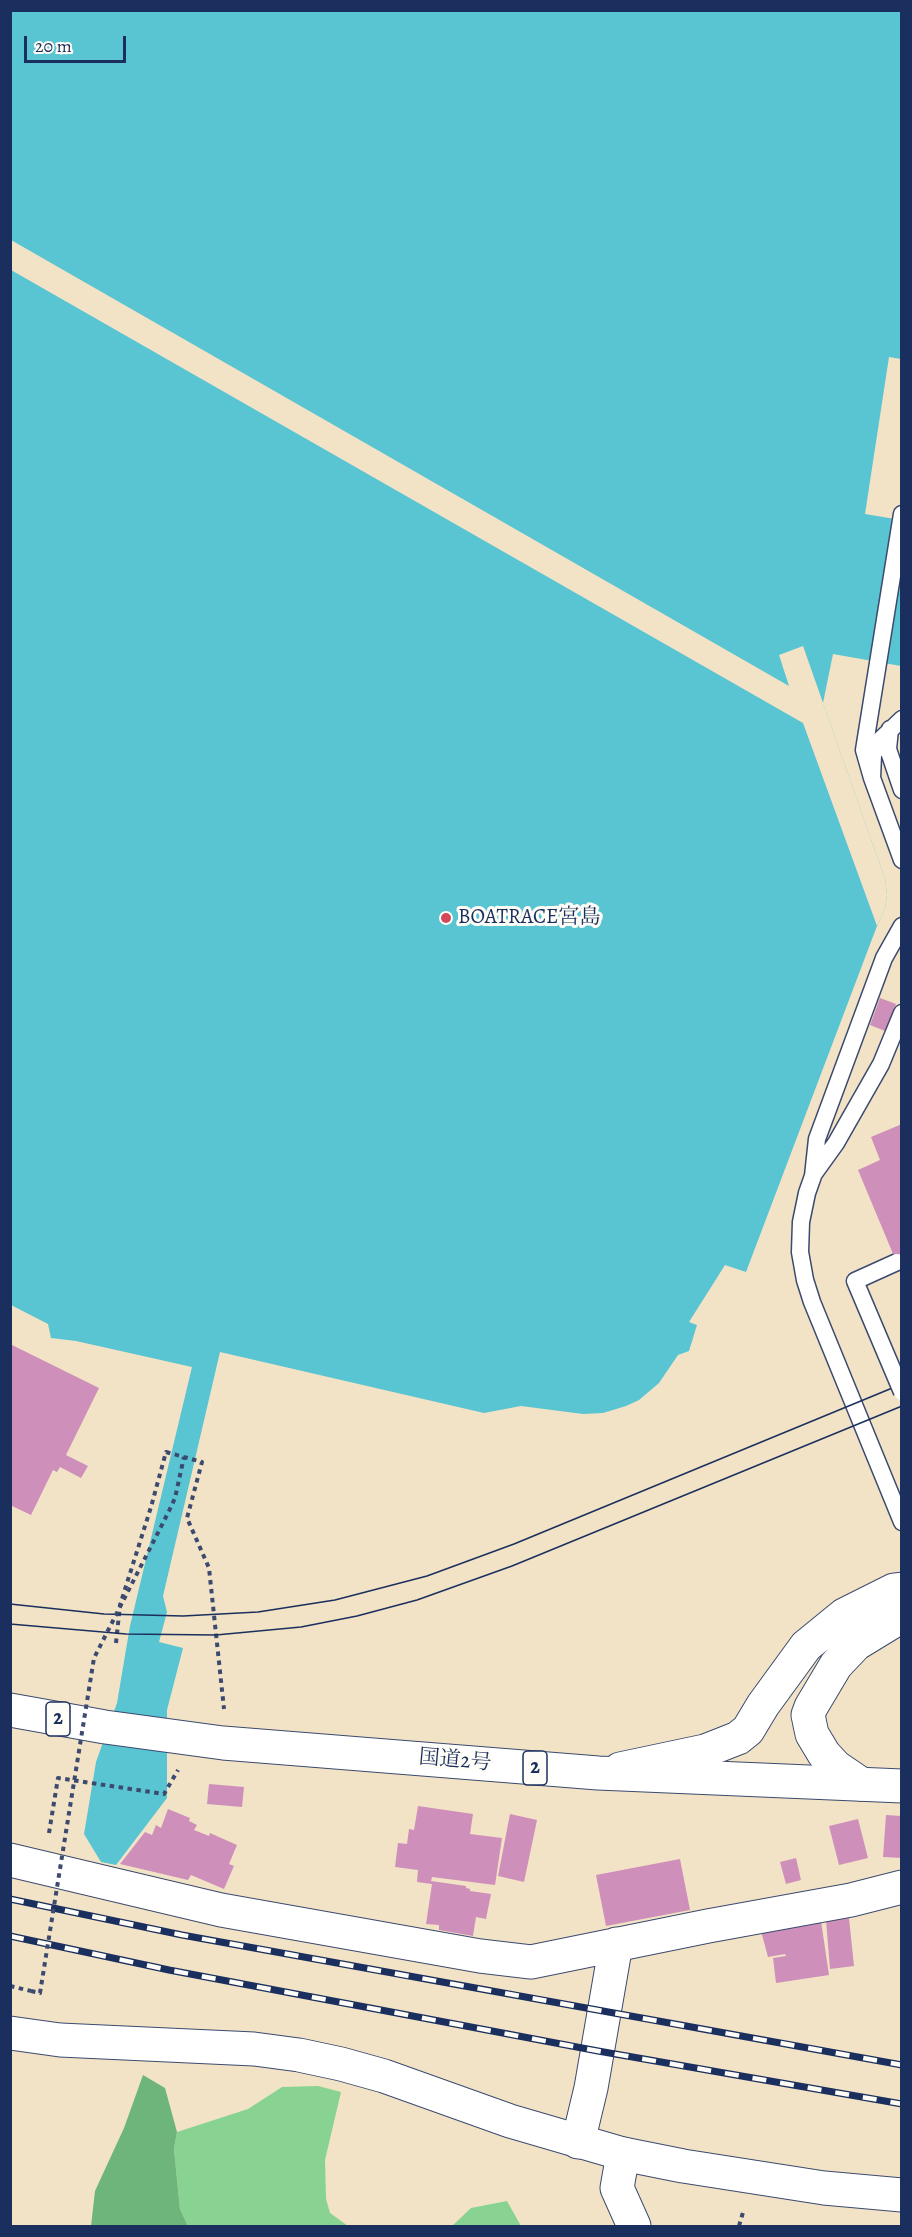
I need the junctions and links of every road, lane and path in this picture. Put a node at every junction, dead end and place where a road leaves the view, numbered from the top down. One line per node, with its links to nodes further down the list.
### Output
1 (902, 514): 3 (lane)
2 (896, 723): 3 (lane); 4 (lane)
3 (872, 778): 5 (lane)
4 (902, 790)
5 (902, 860)
6 (902, 926): 8 (lane)
7 (902, 1013): 8 (lane)
8 (813, 1176): 12 (lane)
9 (897, 1262): 10 (lane, bridge)
10 (902, 1392)
11 (184, 1457): 15 (path); 19 (path); 22 (path, bridge)
12 (902, 1522)
13 (902, 1589): 21 (main road)
14 (114, 1605): 15 (path)
15 (120, 1605): 17 (path)
16 (902, 1613): 23 (main road)
17 (116, 1642)
18 (10, 1710): 21 (main road, 国道2号 / 2)
19 (225, 1716)
20 (178, 1770): 22 (path)
21 (598, 1773): 23 (main road, 国道2号 / 2)
22 (75, 1781): 25 (path); 29 (path, bridge)
23 (861, 1784): 24 (main road, 国道2号 / 2)
24 (902, 1786)
25 (49, 1833)
26 (10, 1860): 28 (main road)
27 (902, 1887): 28 (main road)
28 (616, 1944): 31 (main road)
29 (10, 1986)
30 (10, 2033): 31 (main road)
31 (578, 2142): 32 (main road)
32 (623, 2154): 33 (main road); 34 (main road)
33 (902, 2195)
34 (634, 2226)

